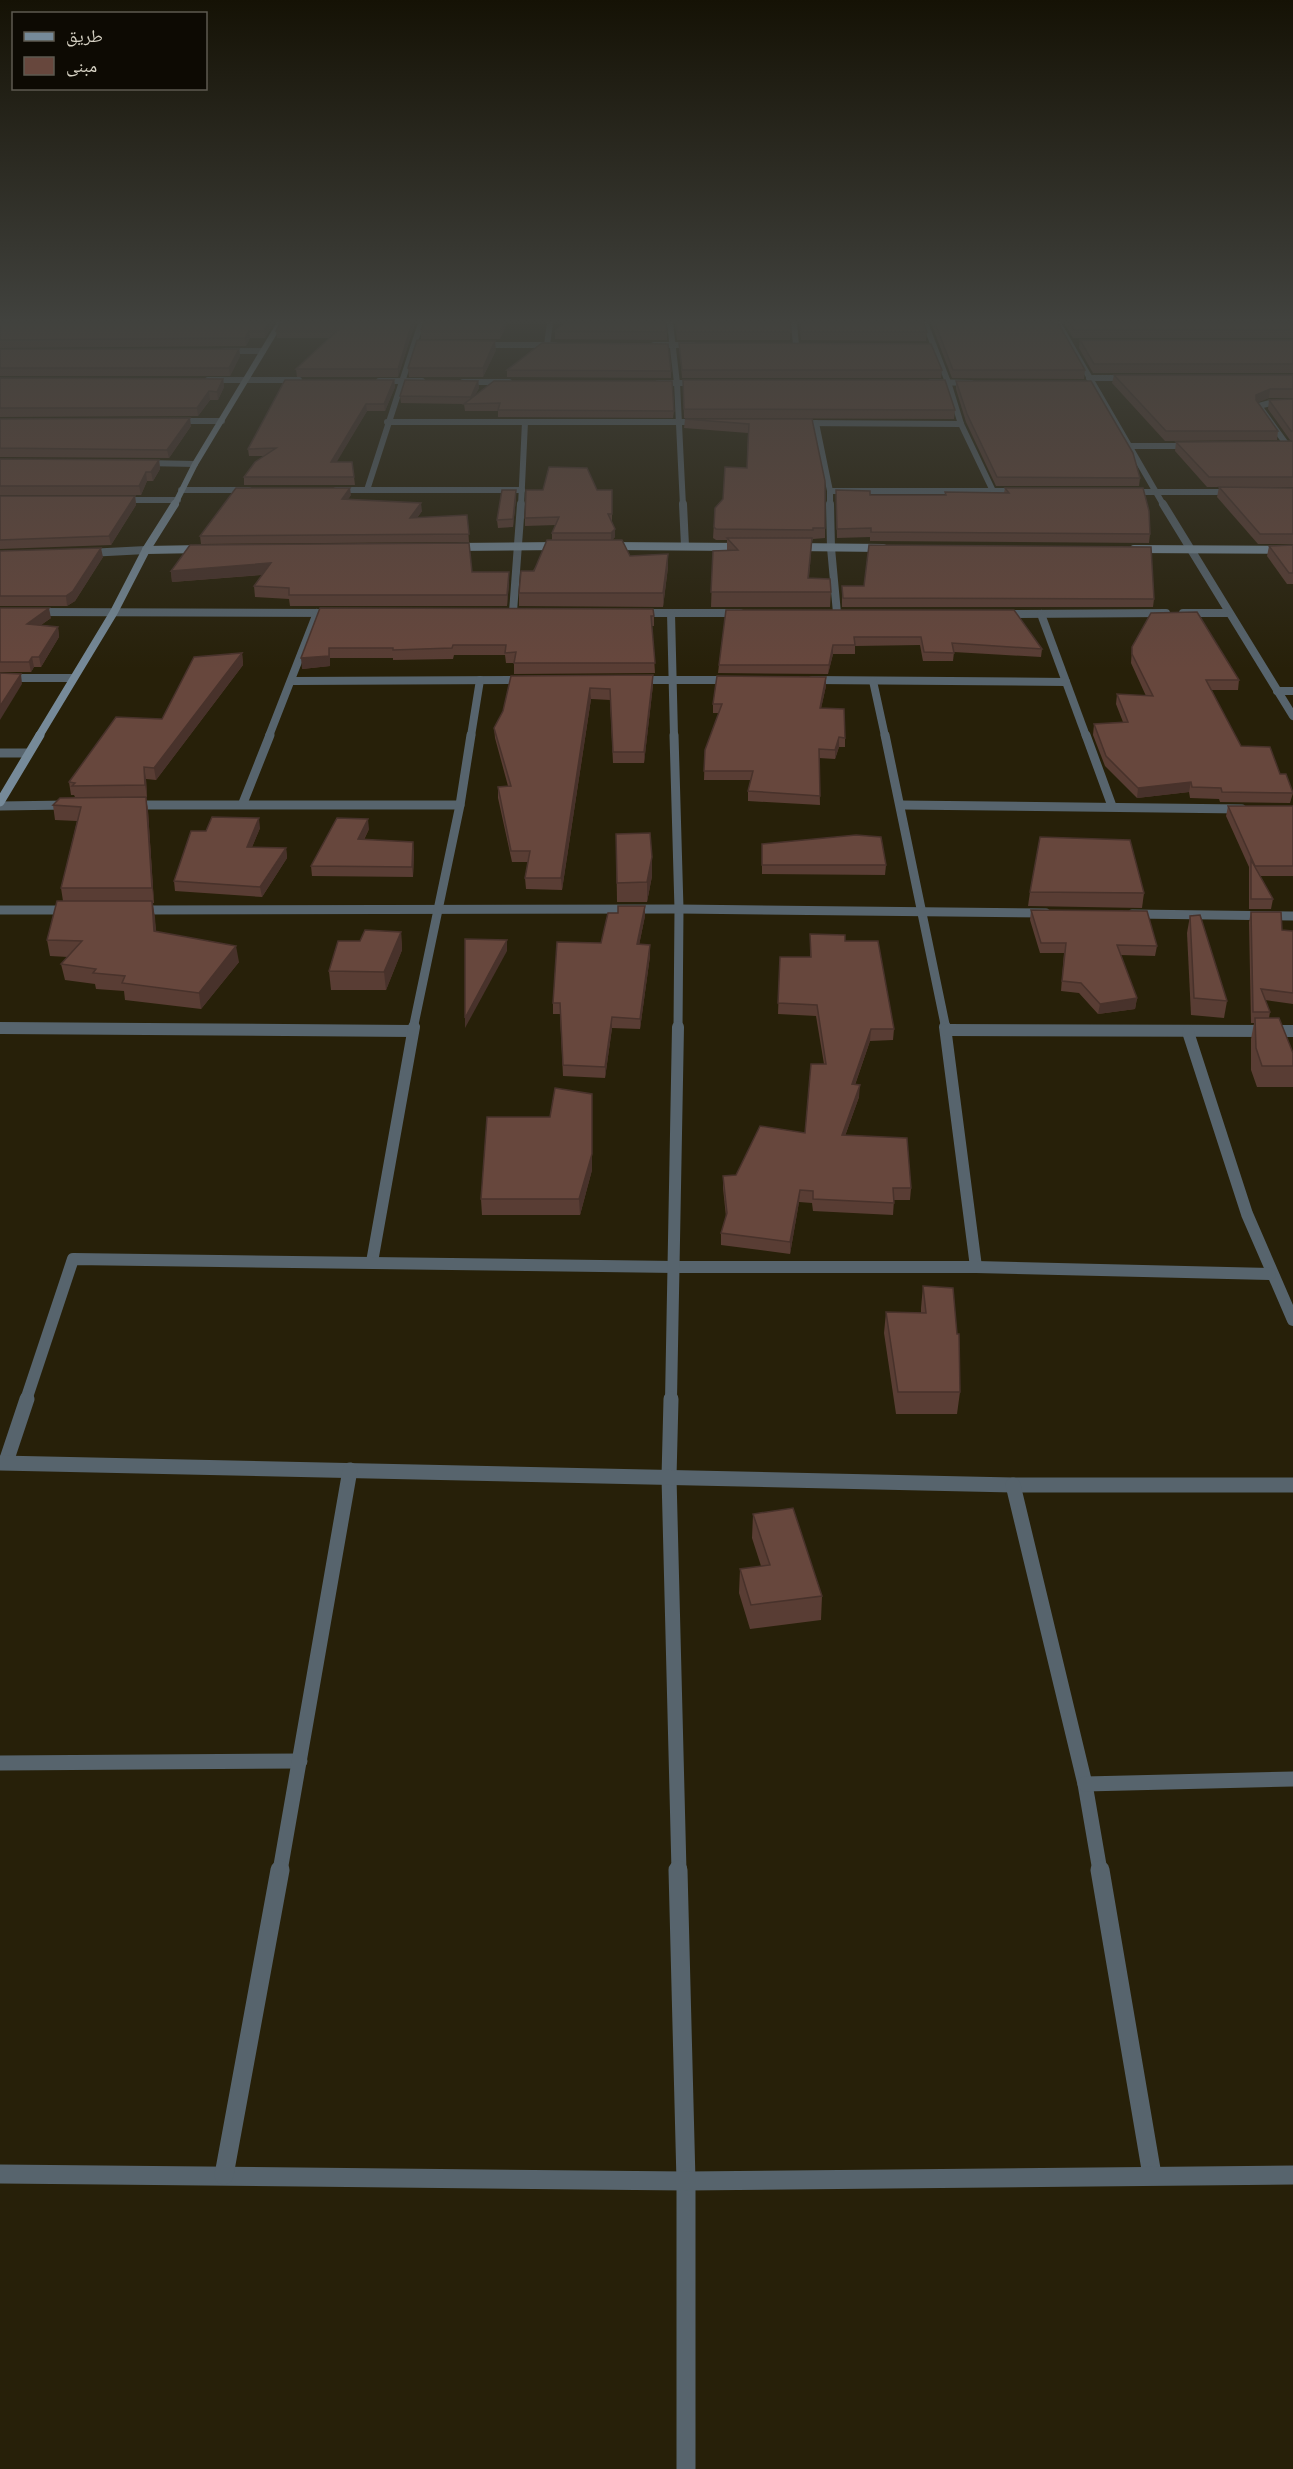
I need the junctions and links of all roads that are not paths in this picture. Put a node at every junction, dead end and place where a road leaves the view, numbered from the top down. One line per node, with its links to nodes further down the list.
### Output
1 (211, 438): 13 (street)
2 (382, 438): 17 (street)
3 (524, 438): 18 (street)
4 (678, 438): 30 (street)
5 (819, 438): 19 (street)
6 (968, 438): 20 (street)
7 (1125, 438): 10 (street)
8 (1276, 445): 9 (street)
9 (1290, 445)
10 (1130, 446): 11 (street); 23 (street)
11 (1197, 446)
12 (137, 463): 13 (street)
13 (195, 464): 14 (street)
14 (181, 490): 15 (street); 26 (street)
15 (262, 490)
16 (332, 490): 17 (street)
17 (367, 490): 18 (street)
18 (522, 490): 27 (street)
19 (830, 491): 20 (street); 34 (street)
20 (993, 491): 21 (street)
21 (1028, 491)
22 (1123, 492): 23 (street)
23 (1158, 492): 24 (street); 38 (street)
24 (1237, 492)
25 (107, 500): 26 (street)
26 (178, 500): 39 (street)
27 (519, 546): 28 (street); 31 (street); 45 (street)
28 (567, 546)
29 (602, 546): 30 (street)
30 (685, 546): 32 (street)
31 (450, 547)
32 (752, 547)
33 (786, 547): 34 (street)
34 (831, 548): 35 (street); 52 (street)
35 (891, 548)
36 (216, 549): 39 (street)
37 (1130, 549): 38 (street)
38 (1190, 549): 40 (street); 54 (street)
39 (146, 550): 41 (street); 43 (street)
40 (1293, 550)
41 (84, 554)
42 (23, 612): 43 (street)
43 (114, 612): 55 (street); 59 (street)
44 (501, 612): 45 (street)
45 (513, 612): 46 (street)
46 (524, 612)
47 (340, 613): 55 (street)
48 (626, 613): 49 (street)
49 (671, 613): 50 (street); 60 (street)
50 (754, 613)
51 (825, 613): 52 (street)
52 (837, 613): 53 (street)
53 (849, 613)
54 (1228, 613): 57 (street); 69 (street)
55 (316, 614): 66 (street)
56 (993, 614): 57 (street)
57 (1041, 614): 68 (street)
58 (0, 678): 59 (street)
59 (73, 678): 73 (street)
60 (671, 679): 63 (street); 64 (street); 83 (street)
61 (480, 680): 62 (street); 66 (street); 78 (street)
62 (540, 680)
63 (623, 680)
64 (742, 680)
65 (802, 680): 67 (street)
66 (292, 681): 75 (street)
67 (873, 681): 68 (street); 79 (street)
68 (1066, 682): 81 (street)
69 (1277, 690): 70 (street); 71 (street)
70 (1293, 691)
71 (1293, 716)
72 (0, 753): 73 (street)
73 (28, 753): 74 (street)
74 (0, 802)
75 (243, 803): 77 (street); 78 (street)
76 (81, 805): 80 (street)
77 (116, 805)
78 (460, 805): 87 (street)
79 (901, 805): 81 (street); 88 (street)
80 (0, 806)
81 (1112, 806): 82 (street)
82 (1248, 809)
83 (679, 909): 87 (street); 88 (street); 98 (street)
84 (0, 910): 85 (street)
85 (83, 910)
86 (130, 910): 87 (street)
87 (438, 911): 94 (street)
88 (921, 911): 89 (street); 93 (street)
89 (1060, 913)
90 (1119, 914): 91 (street)
91 (1293, 916)
92 (0, 1028): 94 (street)
93 (946, 1030): 96 (street); 99 (street)
94 (413, 1031): 97 (street)
95 (1293, 1031): 96 (street)
96 (1188, 1032): 100 (street)
97 (372, 1262): 98 (street); 102 (street)
98 (675, 1267): 99 (street); 104 (street)
99 (976, 1267): 100 (street)
100 (1270, 1274): 101 (street)
101 (1293, 1320)
102 (3, 1463): 103 (street)
103 (350, 1470): 104 (street); 107 (street)
104 (669, 1477): 105 (street); 115 (street)
105 (1013, 1485): 106 (street); 110 (street)
106 (1293, 1485)
107 (300, 1761): 108 (street); 112 (street)
108 (0, 1763)
109 (1293, 1779): 110 (street)
110 (1085, 1784): 113 (street)
111 (0, 2174): 112 (street)
112 (224, 2175): 115 (street)
113 (1152, 2175): 114 (street); 115 (street)
114 (1293, 2175)
115 (686, 2181): 116 (street)
116 (686, 2469)

